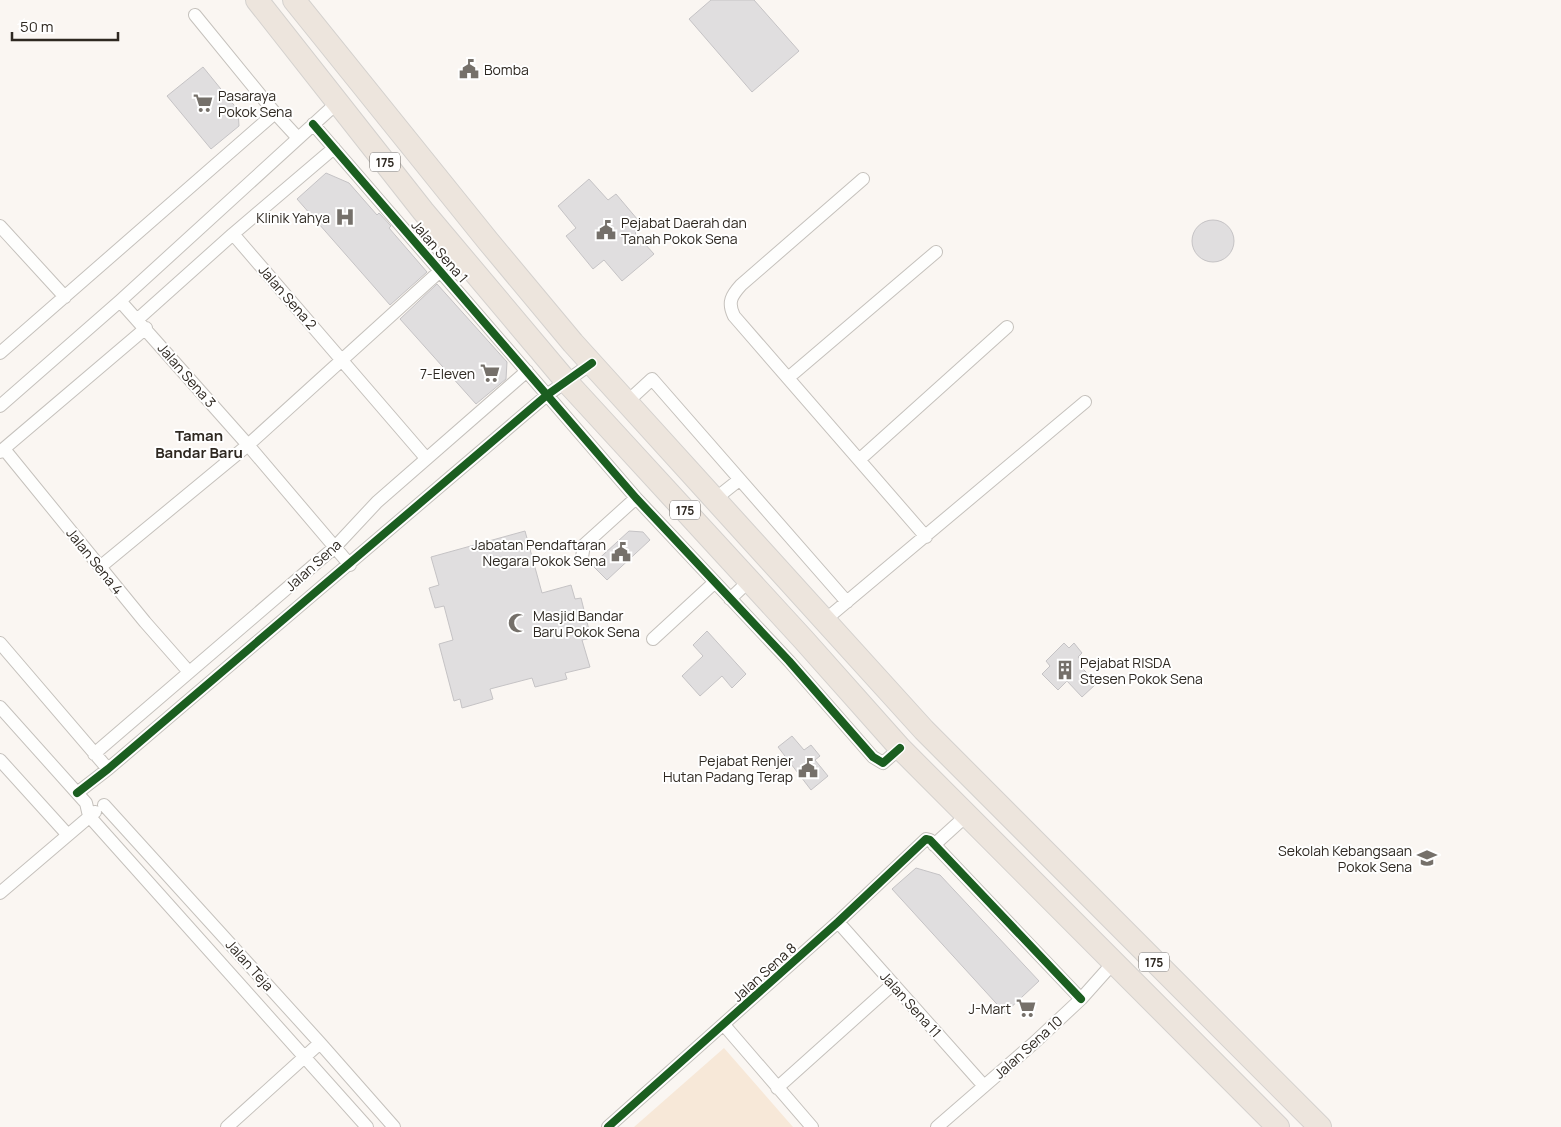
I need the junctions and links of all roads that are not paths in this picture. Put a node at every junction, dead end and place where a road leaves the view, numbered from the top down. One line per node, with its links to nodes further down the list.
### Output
1 (257, 0): 4 (highway, 175)
2 (294, 0): 20 (highway, 175)
3 (195, 15): 5 (street)
4 (338, 102): 6 (street); 23 (highway, 175)
5 (275, 113): 7 (street); 14 (street)
6 (313, 124): 7 (street); 8 (street, Jalan Sena 1)
7 (298, 138): 15 (street)
8 (334, 148): 11 (street); 13 (street, Jalan Sena 1)
9 (863, 179): 22 (street)
10 (0, 226): 14 (street)
11 (233, 234): 16 (street); 19 (street, Jalan Sena 2)
12 (936, 252): 22 (street)
13 (440, 271): 19 (street); 21 (street, Jalan Sena 1)
14 (65, 297): 18 (street)
15 (120, 301): 16 (street, Jalan Sena 3); 27 (street)
16 (142, 324): 28 (street, Jalan Sena 3); 29 (street)
17 (1007, 327): 31 (street)
18 (0, 352)
19 (342, 360): 28 (street); 30 (street, Jalan Sena 2)
20 (592, 364): 23 (street); 25 (highway, 175)
21 (527, 371): 24 (street, Jalan Sena 1); 30 (street, Jalan Sena)
22 (788, 378): 31 (street)
23 (566, 381): 24 (street); 40 (highway, 175)
24 (547, 395): 33 (street, Jalan Sena 1); 38 (street)
25 (627, 402): 32 (street); 34 (highway, 175)
26 (1085, 402): 35 (street)
27 (0, 406)
28 (248, 445): 36 (street, Jalan Sena 3); 39 (street)
29 (2, 451): 39 (street, Jalan Sena 4)
30 (426, 458): 36 (street, Jalan Sena)
31 (859, 460): 35 (street)
32 (739, 480): 34 (street); 43 (street)
33 (636, 498): 37 (street); 41 (street, Jalan Sena 1)
34 (715, 499): 44 (highway, 175)
35 (926, 536): 43 (street)
36 (335, 547): 38 (street, Jalan Sena 3); 48 (street, Jalan Sena)
37 (582, 557)
38 (350, 564): 52 (street)
39 (100, 567): 48 (street, Jalan Sena 4)
40 (749, 581): 42 (street); 45 (highway, 175)
41 (715, 582): 42 (street, Jalan Sena 1); 46 (street)
42 (730, 599): 45 (street, Jalan Sena 1)
43 (847, 602): 44 (street)
44 (825, 620): 77 (highway, 175)
45 (783, 636): 56 (highway, 175)
46 (653, 639)
47 (0, 643): 50 (street)
48 (189, 672): 50 (street, Jalan Sena)
49 (0, 707): 53 (street)
50 (94, 754): 52 (street)
51 (0, 760): 58 (street)
52 (108, 769): 53 (street)
53 (77, 793): 54 (street)
54 (86, 803): 55 (street); 57 (street)
55 (104, 806): 57 (street); 66 (street, Jalan Teja)
56 (967, 815): 59 (street); 62 (highway, 175)
57 (89, 816): 58 (street); 67 (street, Jalan Teja)
58 (67, 834): 60 (street)
59 (934, 845): 61 (street, Jalan Sena 8); 64 (street)
60 (0, 893)
61 (838, 922): 63 (street, Jalan Sena 11); 65 (street, Jalan Sena 8)
62 (1114, 962): 64 (street, Jalan Sena 10); 76 (highway, 175)
63 (893, 984): 68 (street, Jalan Sena 11); 69 (street)
64 (1081, 999): 68 (street, Jalan Sena 10)
65 (724, 1025): 69 (street); 73 (street, Jalan Sena 8)
66 (320, 1043): 67 (street); 72 (street, Jalan Teja)
67 (304, 1057): 70 (street); 71 (street, Jalan Teja)
68 (984, 1086): 75 (street, Jalan Sena 10)
69 (777, 1088): 74 (street)
70 (227, 1127)
71 (367, 1127)
72 (394, 1127)
73 (608, 1127)
74 (812, 1127)
75 (937, 1127)
76 (1278, 1127)
77 (1320, 1127)

